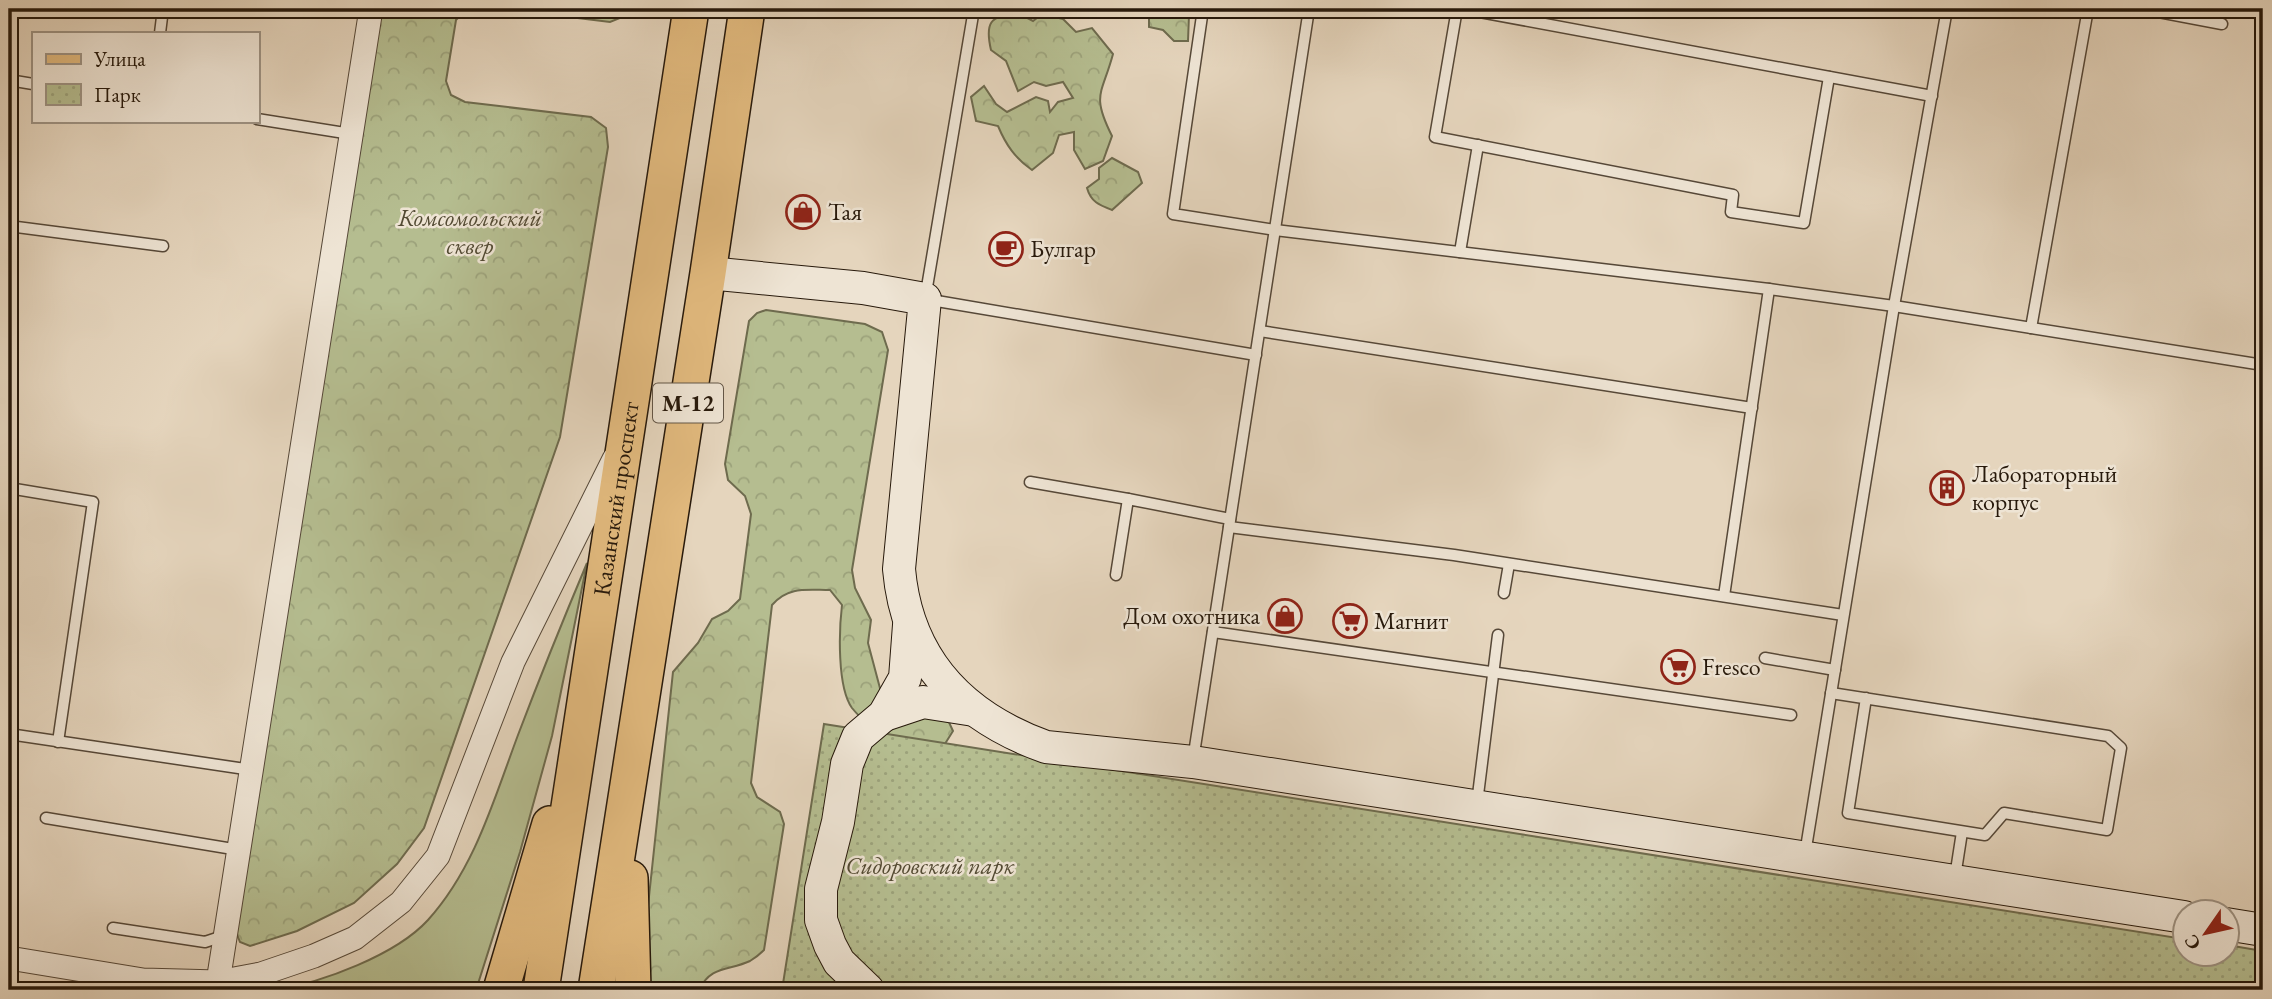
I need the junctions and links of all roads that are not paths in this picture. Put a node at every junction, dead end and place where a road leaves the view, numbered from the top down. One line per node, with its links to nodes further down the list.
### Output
1 (163, 9): 14 (lane)
2 (371, 9): 20 (street)
3 (691, 9): 35 (main road, Казанский проспект / М-12)
4 (747, 9): 26 (main road, М-12)
5 (974, 9): 28 (lane)
6 (1203, 9): 23 (lane)
7 (1309, 9): 23 (lane)
8 (1457, 9): 21 (lane)
9 (1464, 9): 15 (lane)
10 (1947, 9): 18 (lane)
11 (2088, 9): 30 (lane)
12 (2143, 9): 13 (lane)
13 (2222, 24)
14 (160, 32)
15 (1829, 77): 18 (lane); 21 (lane)
16 (9, 80): 17 (lane)
17 (32, 84)
18 (1932, 96): 29 (lane)
19 (259, 119): 20 (lane)
20 (351, 134): 60 (street)
21 (1478, 145): 25 (lane)
22 (9, 226): 24 (lane)
23 (1275, 230): 25 (lane); 31 (lane)
24 (163, 246)
25 (1460, 252): 27 (lane)
26 (708, 273): 28 (street); 61 (main road, М-12)
27 (1769, 289): 29 (lane); 34 (lane)
28 (925, 299): 32 (lane); 45 (street)
29 (1894, 306): 30 (lane); 44 (lane)
30 (2031, 328): 33 (lane)
31 (1260, 331): 32 (lane); 34 (lane)
32 (1256, 355): 39 (lane)
33 (2263, 365)
34 (1752, 408): 43 (lane)
35 (628, 430): 56 (main road, Казанский проспект / М-12); 74 (street)
36 (1030, 482): 38 (lane)
37 (9, 488): 58 (lane)
38 (1128, 499): 39 (lane); 41 (lane)
39 (1230, 523): 40 (lane); 46 (lane)
40 (1509, 564): 42 (lane); 43 (lane)
41 (1115, 575)
42 (1504, 593)
43 (1724, 596): 44 (lane)
44 (1843, 615): 49 (lane)
45 (909, 624): 53 (street); 54 (street)
46 (1213, 632): 50 (lane); 59 (lane)
47 (1498, 635): 50 (lane)
48 (1765, 658): 49 (lane)
49 (1835, 670): 51 (lane)
50 (1493, 673): 55 (lane); 62 (lane)
51 (1831, 693): 52 (lane); 66 (lane)
52 (1866, 698): 64 (lane); 64 (lane)
53 (979, 711): 54 (street); 59 (street)
54 (884, 715): 79 (street)
55 (1791, 715)
56 (582, 727): 75 (main road); 76 (main road, Казанский проспект / М-12)
57 (9, 734): 58 (lane)
58 (58, 741): 60 (lane)
59 (1193, 762): 62 (street)
60 (252, 770): 65 (street)
61 (627, 797): 77 (main road, М-12); 78 (main road)
62 (1477, 806): 66 (street)
63 (46, 818): 65 (lane)
64 (1962, 832): 67 (lane)
65 (239, 850): 72 (street)
66 (1805, 857): 67 (street)
67 (1954, 881): 68 (street)
68 (2170, 915)
69 (2240, 926): 71 (street)
70 (113, 928): 72 (lane)
71 (2263, 930)
72 (226, 935): 74 (street)
73 (9, 958): 74 (street)
74 (218, 982)
75 (501, 990)
76 (541, 990)
77 (596, 990)
78 (634, 990)
79 (867, 990)

